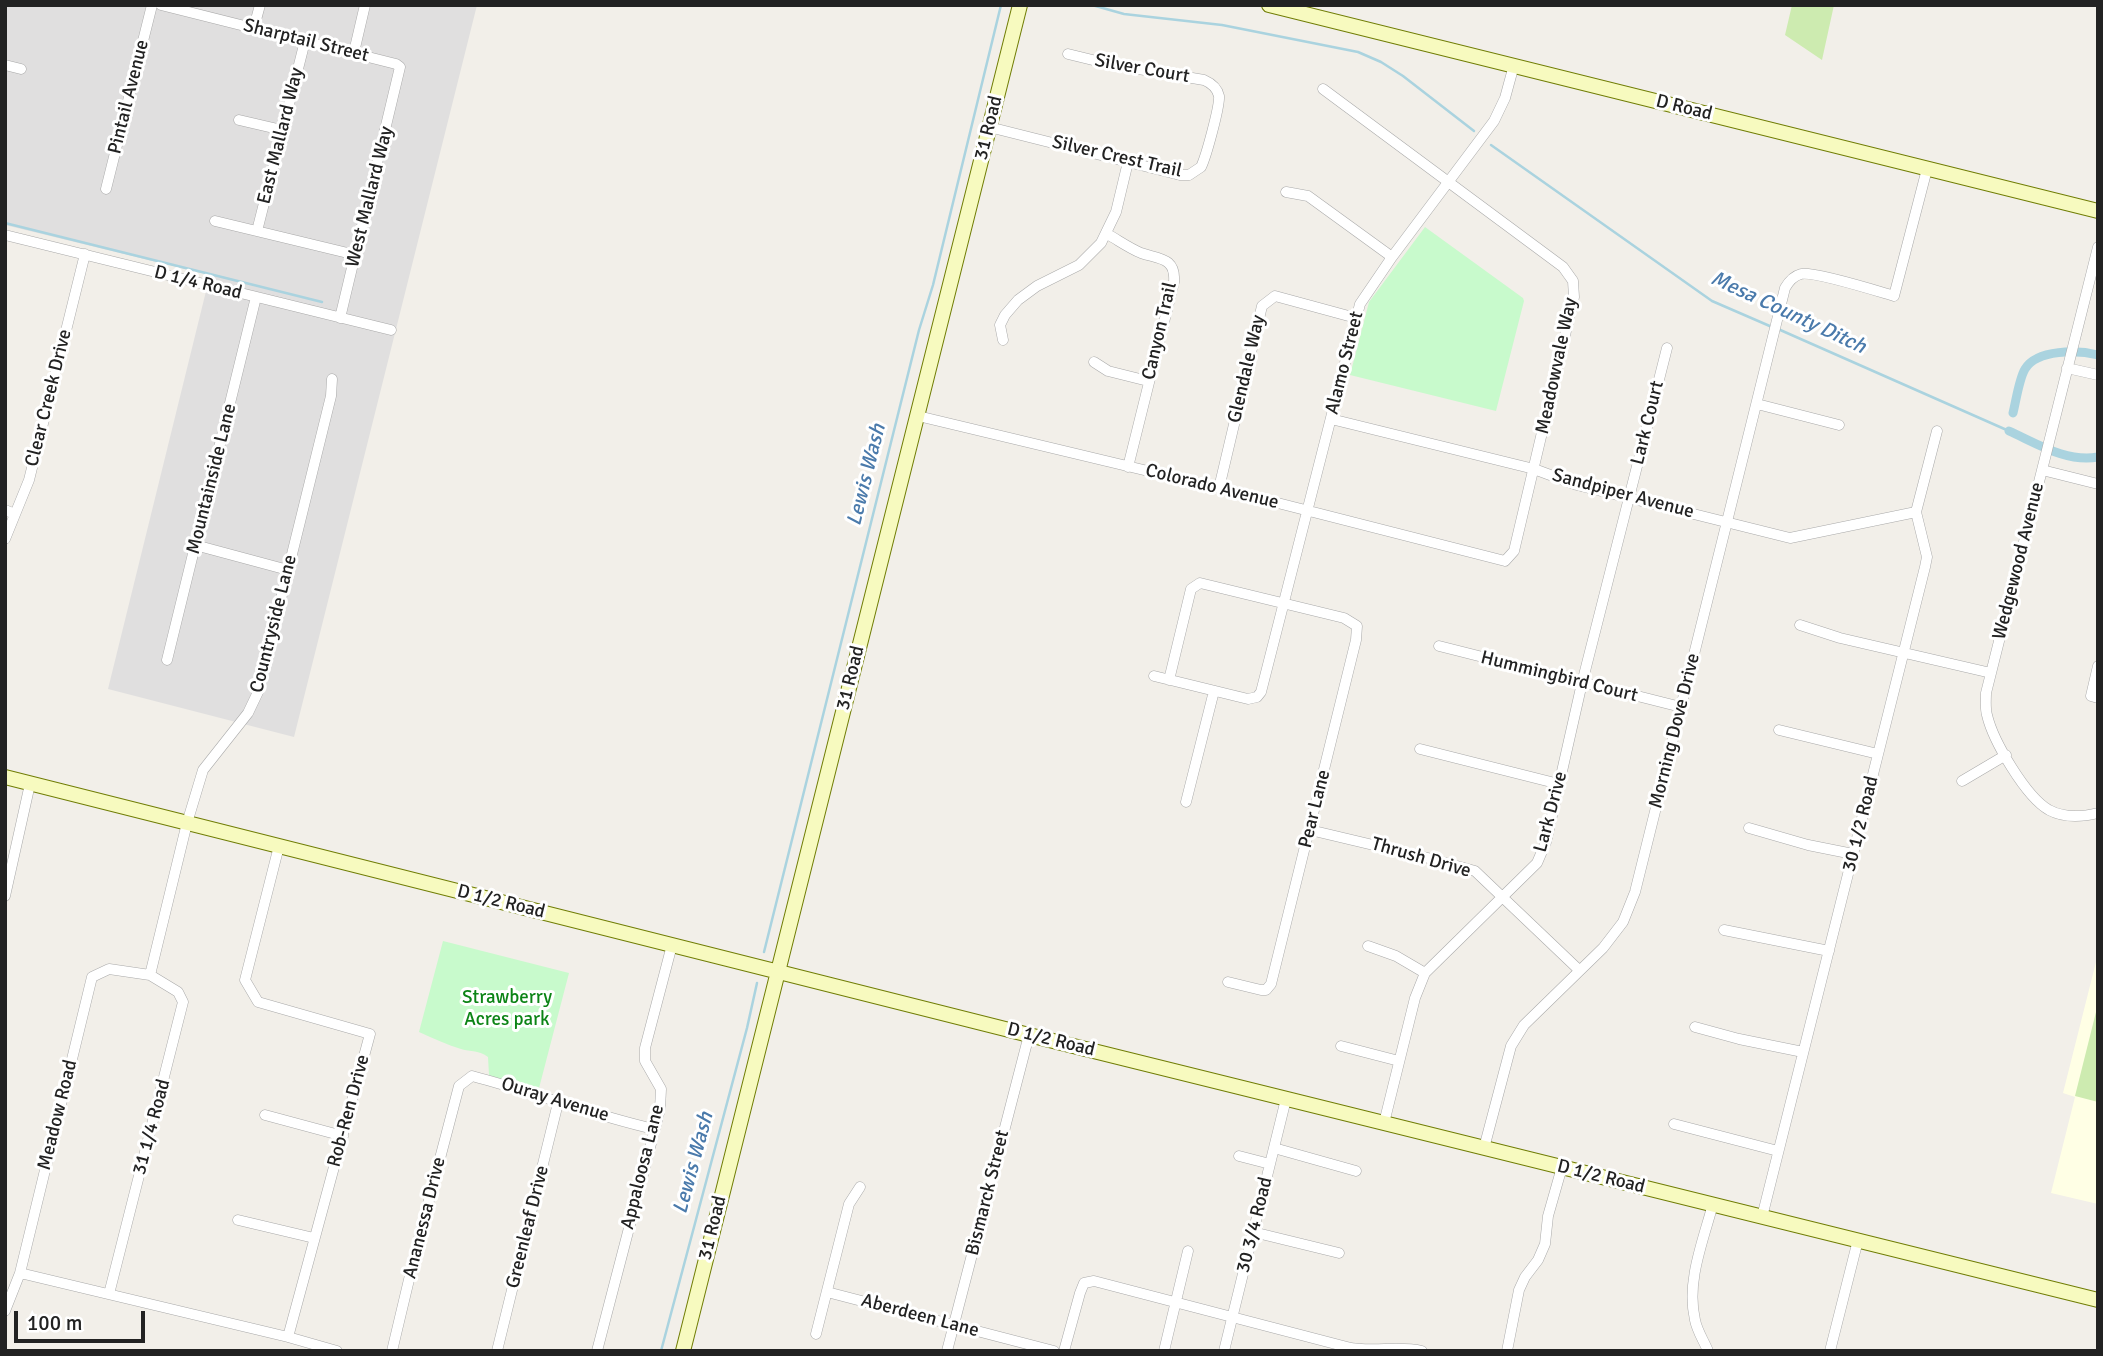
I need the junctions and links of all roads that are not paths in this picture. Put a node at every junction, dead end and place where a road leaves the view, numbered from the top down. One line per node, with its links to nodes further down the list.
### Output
1 (152, 5): 23 (street, Pintail Avenue)
2 (160, 5): 7 (street, Sharptail Street)
3 (260, 5): 7 (street)
4 (365, 5): 9 (street)
5 (1020, 5): 18 (street, 31 Road)
6 (1269, 5): 12 (street, D Road)
7 (254, 27): 8 (street, Sharptail Street)
8 (304, 41): 9 (street, Sharptail Street); 19 (street, East Mallard Way)
9 (354, 52): 14 (street, Sharptail Street)
10 (1068, 54): 15 (street, Silver Court)
11 (5, 65): 13 (street)
12 (1514, 65): 21 (street, D Road); 22 (street, Alamo Street)
13 (21, 69)
14 (399, 76): 32 (street, West Mallard Way)
15 (1214, 86): 20 (street, Silver Crest Trail)
16 (1323, 89): 22 (street)
17 (239, 120): 19 (street)
18 (989, 127): 20 (street, Silver Crest Trail); 47 (street, 31 Road)
19 (282, 131): 27 (street, East Mallard Way)
20 (1128, 162): 29 (street)
21 (1927, 169): 25 (street, D Road); 46 (street, Morning Dove Drive)
22 (1449, 182): 33 (street, Alamo Street); 52 (street, Meadowvale Way)
23 (106, 189)
24 (1286, 192): 33 (street)
25 (2098, 211)
26 (215, 221): 27 (street)
27 (257, 231): 32 (street)
28 (5, 234): 31 (street, D 1/4 Road)
29 (1107, 234): 39 (street); 45 (street, Canyon Trail)
30 (2098, 247): 34 (street, Wedgewood Avenue)
31 (85, 254): 35 (street, D 1/4 Road); 58 (street, Clear Creek Drive)
32 (356, 255): 36 (street, West Mallard Way)
33 (1392, 257): 37 (street, Alamo Street)
34 (2094, 277): 42 (street, Wedgewood Avenue)
35 (256, 297): 36 (street, D 1/4 Road); 62 (street, Mountainside Lane)
36 (340, 318): 38 (street, D 1/4 Road)
37 (1356, 318): 48 (street, Alamo Street); 55 (street, Glendale Way)
38 (391, 330)
39 (1003, 340)
40 (1667, 348): 56 (street, Lark Court)
41 (1094, 362): 45 (street)
42 (2067, 368): 43 (street); 53 (street, Wedgewood Avenue)
43 (2098, 375)
44 (332, 379): 64 (street, Countryside Lane)
45 (1149, 381): 51 (street, Canyon Trail)
46 (1757, 404): 49 (street); 60 (street, Morning Dove Drive)
47 (918, 416): 51 (street, Colorado Avenue); 100 (street, 31 Road)
48 (1331, 419): 52 (street, Sandpiper Avenue); 57 (street, Alamo Street)
49 (1839, 425)
50 (1937, 431): 59 (street, 30 1/2 Road)
51 (1128, 467): 55 (street, Colorado Avenue)
52 (1534, 469): 56 (street, Sandpiper Avenue); 63 (street, Meadowvale Way)
53 (2042, 470): 54 (street); 71 (street, Wedgewood Avenue)
54 (2098, 484)
55 (1219, 488): 57 (street, Colorado Avenue)
56 (1629, 498): 60 (street, Sandpiper Avenue); 74 (street, Lark Drive)
57 (1308, 510): 63 (street, Colorado Avenue); 65 (street, Alamo Street)
58 (10, 512): 61 (street, Clear Creek Drive)
59 (1916, 512): 60 (street, Sandpiper Avenue); 68 (street, 30 1/2 Road)
60 (1728, 523): 77 (street, Morning Dove Drive)
61 (5, 539)
62 (195, 545): 64 (street); 69 (street, Mountainside Lane)
63 (1505, 561)
64 (288, 570): 88 (street, Countryside Lane)
65 (1285, 603): 73 (street); 75 (street, Alamo Street); 90 (street, Pear Lane)
66 (1800, 625): 68 (street)
67 (1439, 646): 74 (street, Hummingbird Court)
68 (1903, 653): 71 (street); 80 (street, 30 1/2 Road)
69 (167, 660)
70 (2098, 666): 76 (street)
71 (1991, 673): 81 (street, Wedgewood Avenue)
72 (1154, 676): 73 (street)
73 (1169, 680): 75 (street)
74 (1582, 683): 77 (street, Hummingbird Court); 85 (street, Lark Drive)
75 (1214, 691): 86 (street)
76 (2094, 697)
77 (1681, 707): 99 (street, Morning Dove Drive)
78 (1779, 730): 80 (street)
79 (1420, 749): 85 (street)
80 (1878, 754): 92 (street, 30 1/2 Road)
81 (2006, 755): 83 (street); 87 (street, Wedgewood Avenue)
82 (5, 777): 84 (street, D 1/2 Road)
83 (1962, 781)
84 (30, 784): 88 (street, D 1/2 Road); 93 (street)
85 (1559, 784): 94 (street, Lark Drive)
86 (1186, 802)
87 (2098, 813)
88 (187, 823): 91 (street, D 1/2 Road); 102 (street, Countryside Lane)
89 (1749, 828): 92 (street)
90 (1310, 830): 94 (street, Thrush Drive); 103 (street, Pear Lane)
91 (279, 846): 96 (street, D 1/2 Road); 116 (street, Rob-Ren Drive)
92 (1853, 854): 98 (street, 30 1/2 Road)
93 (5, 896)
94 (1504, 897): 99 (street, Thrush Drive); 101 (street, Lark Drive)
95 (1724, 930): 98 (street)
96 (672, 945): 100 (street, D 1/2 Road); 115 (street, Appaloosa Lane)
97 (1368, 946): 101 (street)
98 (1829, 951): 107 (street, 30 1/2 Road)
99 (1579, 970): 118 (street, Morning Dove Drive)
100 (777, 971): 105 (street, D 1/2 Road); 147 (street, 31 Road)
101 (1424, 973): 108 (street, Lark Drive)
102 (150, 975): 133 (street, Meadow Road); 135 (street, 31 1/4 Road)
103 (1228, 982)
104 (1695, 1027): 107 (street)
105 (1029, 1035): 110 (street, D 1/2 Road); 140 (street, Bismarck Street)
106 (1341, 1046): 108 (street)
107 (1803, 1052): 119 (street, 30 1/2 Road)
108 (1399, 1061): 113 (street, Lark Drive)
109 (459, 1086): 111 (street, Ouray Avenue); 144 (street, Ananessa Drive)
110 (1286, 1098): 113 (street, D 1/2 Road); 117 (street, 30 3/4 Road)
111 (558, 1103): 115 (street, Ouray Avenue); 145 (street, Greenleaf Drive)
112 (265, 1115): 116 (street)
113 (1384, 1123): 118 (street, D 1/2 Road)
114 (1674, 1124): 119 (street)
115 (654, 1129): 146 (street, Appaloosa Lane)
116 (343, 1136): 129 (street, Rob-Ren Drive)
117 (1274, 1148): 121 (street, 30 3/4 Road); 123 (street)
118 (1484, 1148): 122 (street, D 1/2 Road)
119 (1778, 1151): 126 (street, 30 1/2 Road)
120 (1239, 1156): 121 (street)
121 (1270, 1164): 128 (street, 30 3/4 Road)
122 (1562, 1167): 125 (street, D 1/2 Road); 154 (street)
123 (1356, 1171)
124 (860, 1187): 134 (street)
125 (1713, 1204): 126 (street, D 1/2 Road); 155 (street)
126 (1762, 1216): 130 (street, D 1/2 Road)
127 (238, 1220): 129 (street)
128 (1253, 1232): 132 (street); 139 (street, 30 3/4 Road)
129 (314, 1238): 142 (street, Rob-Ren Drive)
130 (1858, 1240): 136 (street, D 1/2 Road); 156 (street)
131 (1188, 1251): 137 (street)
132 (1339, 1253)
133 (20, 1273): 135 (street); 138 (street, Meadow Road)
134 (827, 1292): 140 (street, Aberdeen Lane); 141 (street)
135 (109, 1294): 142 (street)
136 (2098, 1300)
137 (1176, 1301): 139 (street); 150 (street); 151 (street)
138 (5, 1311)
139 (1233, 1316): 152 (street, 30 3/4 Road); 153 (street)
140 (954, 1325): 148 (street, Bismarck Street); 149 (street, Aberdeen Lane)
141 (816, 1334)
142 (288, 1337): 143 (street)
143 (337, 1351)
144 (392, 1351)
145 (497, 1351)
146 (597, 1351)
147 (682, 1351)
148 (947, 1351)
149 (1054, 1351)
150 (1065, 1351)
151 (1164, 1351)
152 (1224, 1351)
153 (1422, 1351)
154 (1507, 1351)
155 (1708, 1351)
156 (1830, 1351)

